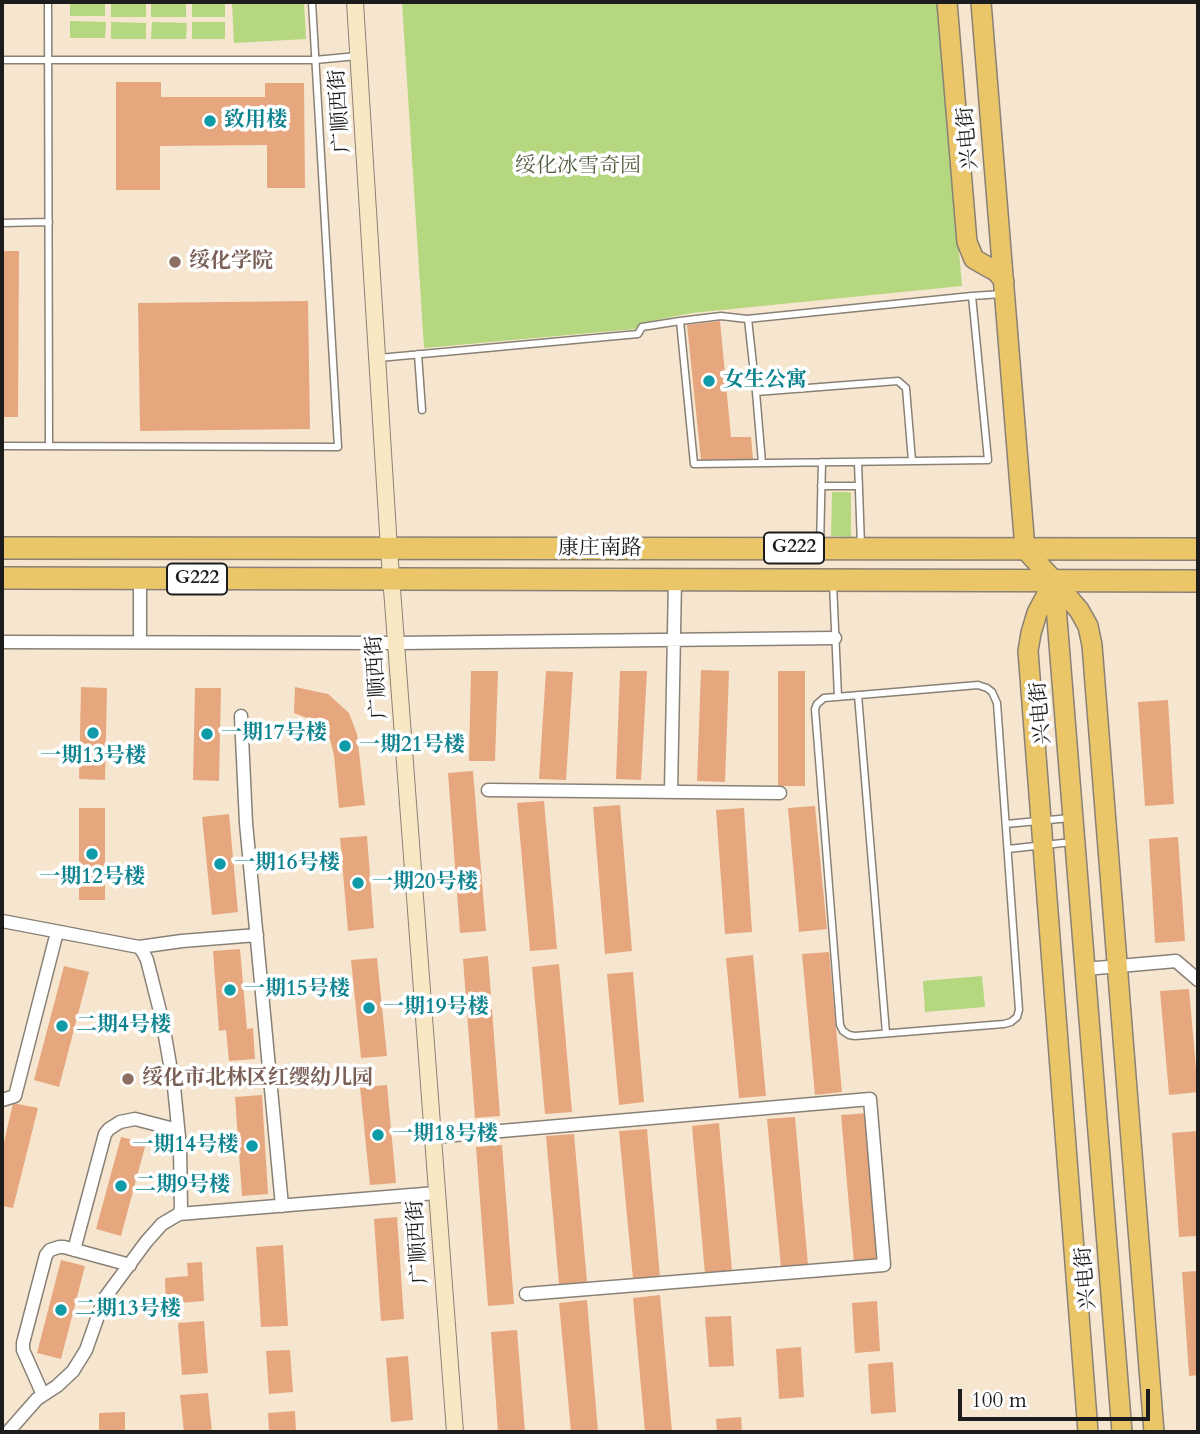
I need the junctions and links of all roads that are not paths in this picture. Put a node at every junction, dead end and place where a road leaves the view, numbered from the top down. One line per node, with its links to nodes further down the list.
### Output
1 (48, 2): 8 (lane)
2 (312, 2): 9 (lane)
3 (355, 2): 6 (main road, 广顺西街)
4 (947, 2): 12 (main road)
5 (981, 2): 12 (main road, 兴电街)
6 (358, 56): 9 (lane); 17 (main road, 广顺西街)
7 (2, 60): 8 (lane)
8 (48, 60): 9 (lane); 10 (lane)
9 (315, 60): 20 (lane)
10 (49, 222): 11 (lane); 20 (lane)
11 (2, 223)
12 (1004, 287): 13 (lane); 32 (main road, 兴电街)
13 (972, 296): 14 (lane); 22 (lane)
14 (748, 319): 15 (lane); 18 (lane)
15 (680, 321): 16 (lane); 24 (lane)
16 (418, 354): 17 (lane); 19 (lane)
17 (377, 358): 31 (main road, 广顺西街)
18 (756, 392): 22 (lane); 24 (lane)
19 (422, 410)
20 (50, 445): 21 (lane)
21 (2, 446)
22 (912, 461): 23 (lane)
23 (858, 462): 25 (lane); 27 (lane)
24 (762, 463): 25 (lane)
25 (822, 463): 26 (lane)
26 (821, 486): 27 (lane); 29 (lane)
27 (859, 486): 30 (lane)
28 (2, 548): 31 (highway, 康庄南路 / G222)
29 (820, 548): 30 (highway, 康庄南路 / G222); 31 (highway, 康庄南路 / G222)
30 (861, 548): 32 (highway, 康庄南路 / G222)
31 (389, 549): 36 (main road, 广顺西街)
32 (1025, 549): 33 (highway, 康庄南路 / G222); 40 (main road)
33 (1198, 549)
34 (2, 578): 35 (highway, 康庄南路 / G222)
35 (141, 578): 36 (highway, 康庄南路 / G222); 44 (street)
36 (392, 579): 37 (highway, 康庄南路 / G222); 45 (main road, 广顺西街)
37 (675, 580): 38 (highway, 康庄南路 / G222); 42 (street)
38 (833, 580): 40 (highway, 康庄南路 / G222); 41 (lane)
39 (1198, 580): 40 (highway, 康庄南路 / G222)
40 (1054, 581): 52 (main road, 兴电街); 53 (main road); 62 (main road)
41 (835, 638): 42 (street); 47 (lane)
42 (674, 640): 45 (street); 50 (street)
43 (2, 642): 44 (street)
44 (140, 642): 45 (street)
45 (397, 643): 68 (main road, 广顺西街)
46 (858, 695): 47 (lane); 54 (lane); 65 (lane)
47 (838, 697): 65 (lane)
48 (241, 716): 60 (street)
49 (488, 790): 50 (street)
50 (671, 792): 51 (street)
51 (780, 793)
52 (1073, 818): 53 (lane); 55 (main road, 兴电街)
53 (1041, 821): 54 (lane); 56 (main road)
54 (1006, 824): 57 (lane)
55 (1075, 842): 56 (lane); 63 (main road, 兴电街)
56 (1043, 845): 57 (lane); 78 (main road)
57 (1008, 849): 65 (lane)
58 (2, 921): 59 (street)
59 (57, 932): 61 (street); 66 (street)
60 (257, 935): 61 (street); 70 (street)
61 (139, 947): 67 (street)
62 (1118, 966): 63 (street); 64 (street); 80 (main road)
63 (1085, 969): 79 (main road, 兴电街)
64 (1198, 980)
65 (886, 1033)
66 (2, 1100)
67 (178, 1130): 71 (street); 72 (street)
68 (432, 1137): 69 (main road, 广顺西街); 74 (street)
69 (436, 1193): 70 (street); 77 (main road, 广顺西街)
70 (282, 1206): 71 (street)
71 (179, 1214): 73 (street)
72 (74, 1250): 73 (street); 75 (street)
73 (130, 1265): 75 (street)
74 (526, 1294)
75 (43, 1395): 76 (street)
76 (8, 1432)
77 (454, 1432)
78 (1088, 1432)
79 (1122, 1432)
80 (1154, 1432)

